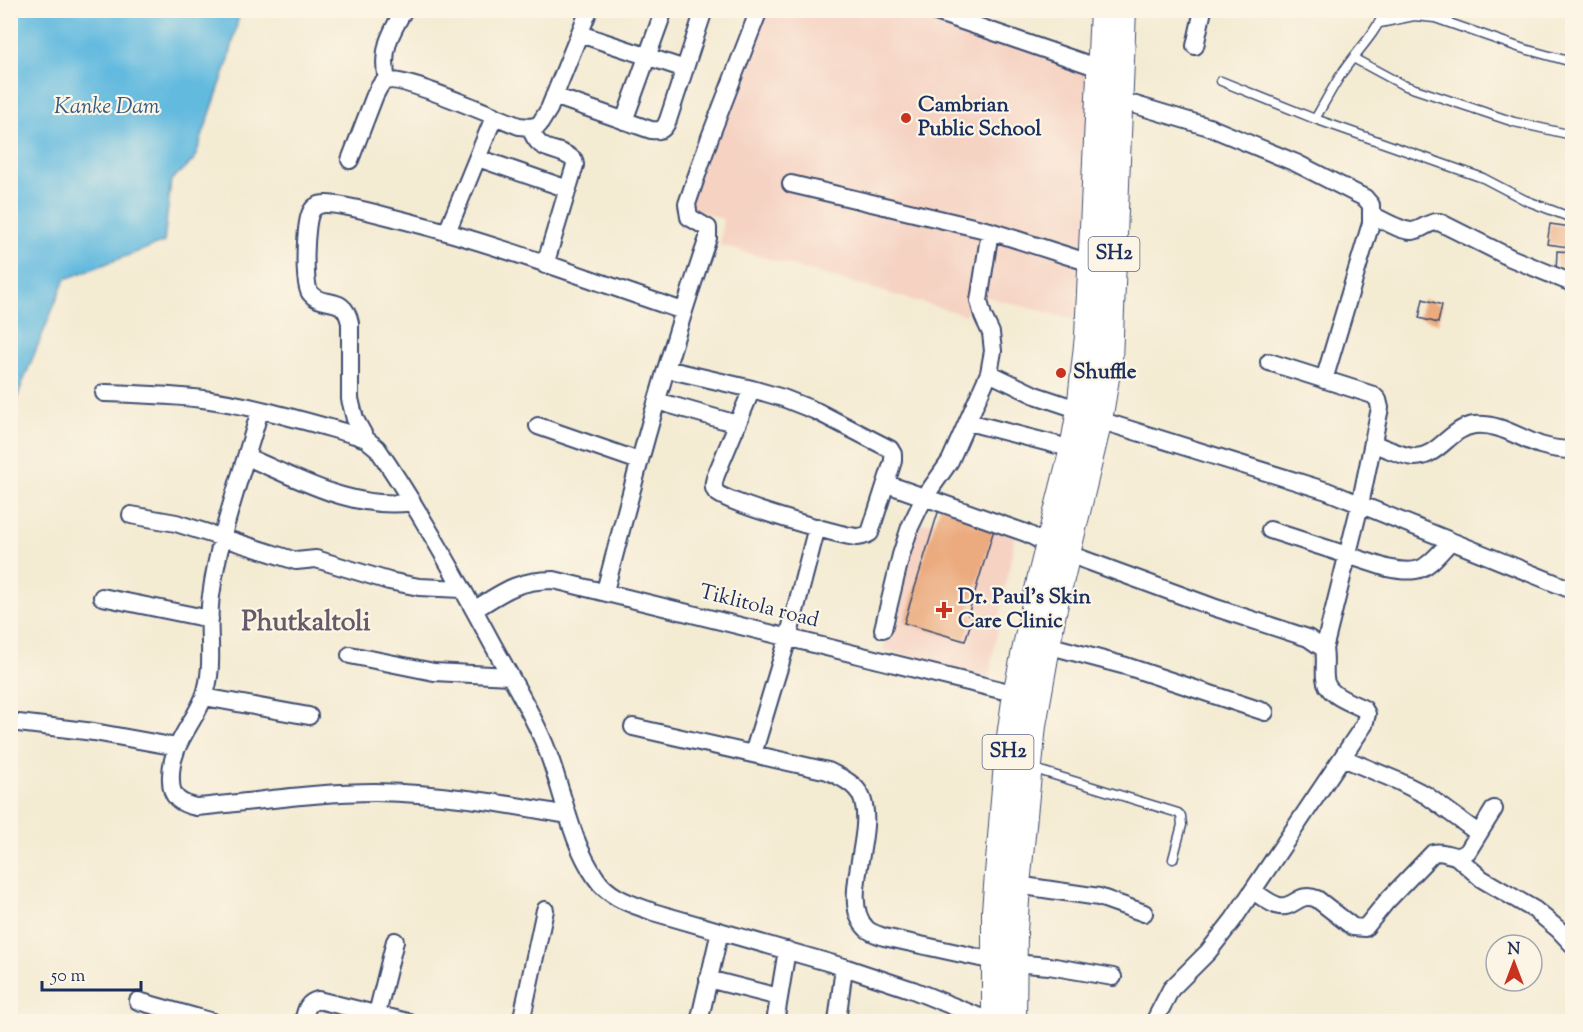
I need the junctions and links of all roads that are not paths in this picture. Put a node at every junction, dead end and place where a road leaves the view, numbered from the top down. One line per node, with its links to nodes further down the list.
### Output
1 (404, 10): 19 (street)
2 (589, 10): 12 (street)
3 (664, 10): 14 (street)
4 (704, 10): 18 (street)
5 (759, 10): 39 (street)
6 (930, 10): 17 (street)
7 (1103, 10): 17 (main road, SH2)
8 (1123, 10): 22 (main road, SH2)
9 (1203, 10): 13 (street)
10 (1385, 10): 11 (lane)
11 (1380, 23): 15 (lane); 16 (lane)
12 (580, 34): 14 (street); 21 (street)
13 (1195, 46)
14 (648, 57): 18 (street); 25 (street)
15 (1353, 58): 24 (lane); 27 (lane)
16 (1572, 62)
17 (1099, 68): 36 (main road, SH2)
18 (685, 69): 25 (street)
19 (387, 81): 23 (street); 29 (street)
20 (1221, 81): 24 (lane)
21 (554, 96): 25 (street); 26 (street)
22 (1119, 100): 32 (street); 48 (main road, SH2)
23 (494, 117): 26 (street); 28 (street)
24 (1315, 119): 33 (lane)
25 (624, 121)
26 (530, 128): 31 (street)
27 (1572, 135)
28 (478, 158): 31 (street); 35 (street)
29 (350, 160)
30 (791, 184): 34 (street)
31 (568, 189): 37 (street)
32 (1372, 214): 38 (street); 43 (street)
33 (1572, 218)
34 (990, 231): 36 (street); 42 (street)
35 (447, 232): 37 (street); 52 (street)
36 (1090, 263): 48 (main road, SH2)
37 (545, 265): 39 (street)
38 (1572, 283)
39 (683, 311): 41 (street)
40 (1269, 362): 43 (street)
41 (666, 369): 44 (street); 46 (street)
42 (989, 373): 48 (street); 49 (street)
43 (1324, 380): 53 (street)
44 (752, 388): 50 (street); 58 (street)
45 (104, 393): 47 (street)
46 (657, 401): 50 (street); 57 (street)
47 (260, 410): 52 (street); 56 (street)
48 (1089, 415): 54 (main road, SH2); 61 (street); 67 (main road, SH2)
49 (968, 422): 54 (street); 59 (street)
50 (737, 424): 63 (street)
51 (538, 426): 57 (street)
52 (366, 439): 60 (street)
53 (1374, 444): 55 (street); 61 (street)
54 (1073, 449): 67 (main road, SH2)
55 (1572, 450)
56 (247, 457): 60 (street); 65 (street)
57 (639, 461): 71 (street)
58 (887, 484): 59 (street); 63 (street)
59 (924, 498): 67 (street); 75 (street)
60 (412, 502): 69 (street)
61 (1360, 505): 66 (street); 68 (street)
62 (131, 516): 65 (street)
63 (817, 527): 76 (street)
64 (1270, 530): 68 (street)
65 (223, 539): 69 (street); 74 (street)
66 (1451, 541): 68 (street); 70 (street)
67 (1058, 549): 77 (main road, SH2); 78 (street); 81 (main road, SH2)
68 (1348, 554): 78 (street)
69 (462, 589): 73 (street)
70 (1572, 590)
71 (605, 591): 73 (street, Tiklitola road); 76 (street, Tiklitola road)
72 (102, 597): 74 (street)
73 (474, 610): 80 (street)
74 (210, 619): 82 (street)
75 (883, 629)
76 (788, 638): 81 (street, Tiklitola road); 88 (street)
77 (1047, 645): 81 (main road, SH2); 83 (street)
78 (1324, 649): 89 (street)
79 (350, 656): 80 (street)
80 (510, 676): 92 (street)
81 (1027, 696): 90 (main road, SH2); 104 (main road, SH2)
82 (204, 697): 84 (street); 87 (street)
83 (1265, 712)
84 (309, 716)
85 (10, 722): 87 (street)
86 (633, 727): 88 (street)
87 (177, 747): 92 (street)
88 (753, 754): 104 (street)
89 (1343, 758): 93 (street); 97 (street)
90 (1028, 767): 95 (lane); 96 (main road, SH2)
91 (1494, 809): 93 (street)
92 (567, 815): 100 (street)
93 (1478, 833): 94 (street)
94 (1457, 857): 97 (street); 102 (street)
95 (1173, 859)
96 (1017, 885): 99 (street); 104 (main road, SH2)
97 (1253, 891): 120 (street)
98 (545, 910): 114 (street)
99 (1144, 913)
100 (720, 931): 103 (street); 107 (street)
101 (395, 941): 110 (street)
102 (1572, 944)
103 (787, 950): 105 (street); 108 (street)
104 (1003, 962): 106 (street); 118 (main road, SH2); 119 (main road, SH2)
105 (844, 967): 117 (street); 118 (street)
106 (1113, 976)
107 (708, 979): 108 (street); 115 (street)
108 (779, 997): 116 (street)
109 (138, 1001): 111 (street)
110 (376, 1018): 112 (street); 113 (street)
111 (213, 1022)
112 (303, 1022)
113 (408, 1022)
114 (521, 1022)
115 (699, 1022)
116 (775, 1022)
117 (837, 1022)
118 (993, 1022)
119 (1013, 1022)
120 (1154, 1022)

